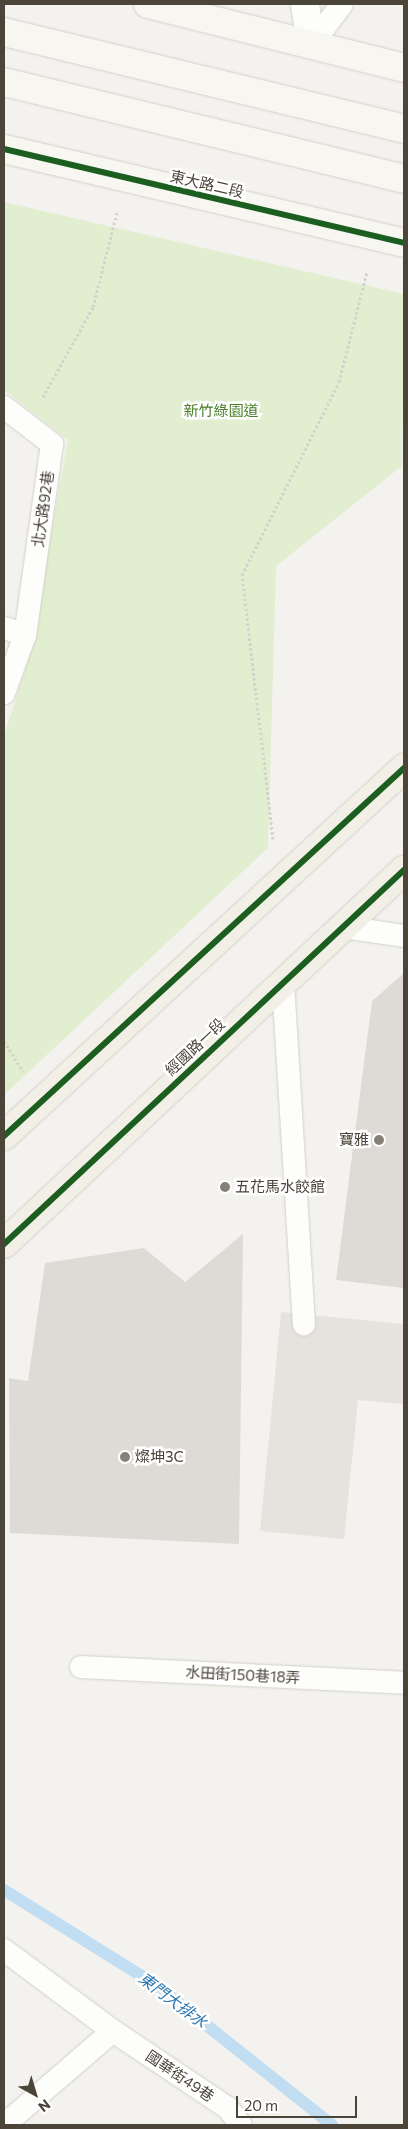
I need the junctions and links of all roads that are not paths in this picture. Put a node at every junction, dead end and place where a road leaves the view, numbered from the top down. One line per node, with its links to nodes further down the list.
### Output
1 (148, 4): 5 (main road)
2 (304, 4): 5 (street)
3 (342, 4): 5 (lane)
4 (4, 32): 8 (main road)
5 (311, 46): 6 (main road)
6 (404, 68)
7 (4, 82): 10 (main road)
8 (404, 129)
9 (4, 149): 11 (main road, 東大路二段)
10 (404, 179)
11 (404, 243)
12 (4, 407): 14 (lane, 北大路92巷)
13 (4, 628): 14 (lane)
14 (25, 634): 15 (lane, 北大路92巷)
15 (4, 693)
16 (404, 768): 21 (main road)
17 (404, 870): 18 (main road, 經國路一段)
18 (343, 926): 19 (lane); 20 (main road, 經國路一段)
19 (404, 936)
20 (283, 982): 22 (main road, 經國路一段); 23 (lane)
21 (4, 1136)
22 (4, 1244)
23 (304, 1324)
24 (82, 1667): 25 (lane, 水田街150巷18弄)
25 (404, 1683)
26 (4, 1950): 27 (lane, 國華街49巷)
27 (113, 2031): 28 (lane); 29 (lane, 國華街49巷)
28 (4, 2125)
29 (241, 2125)

